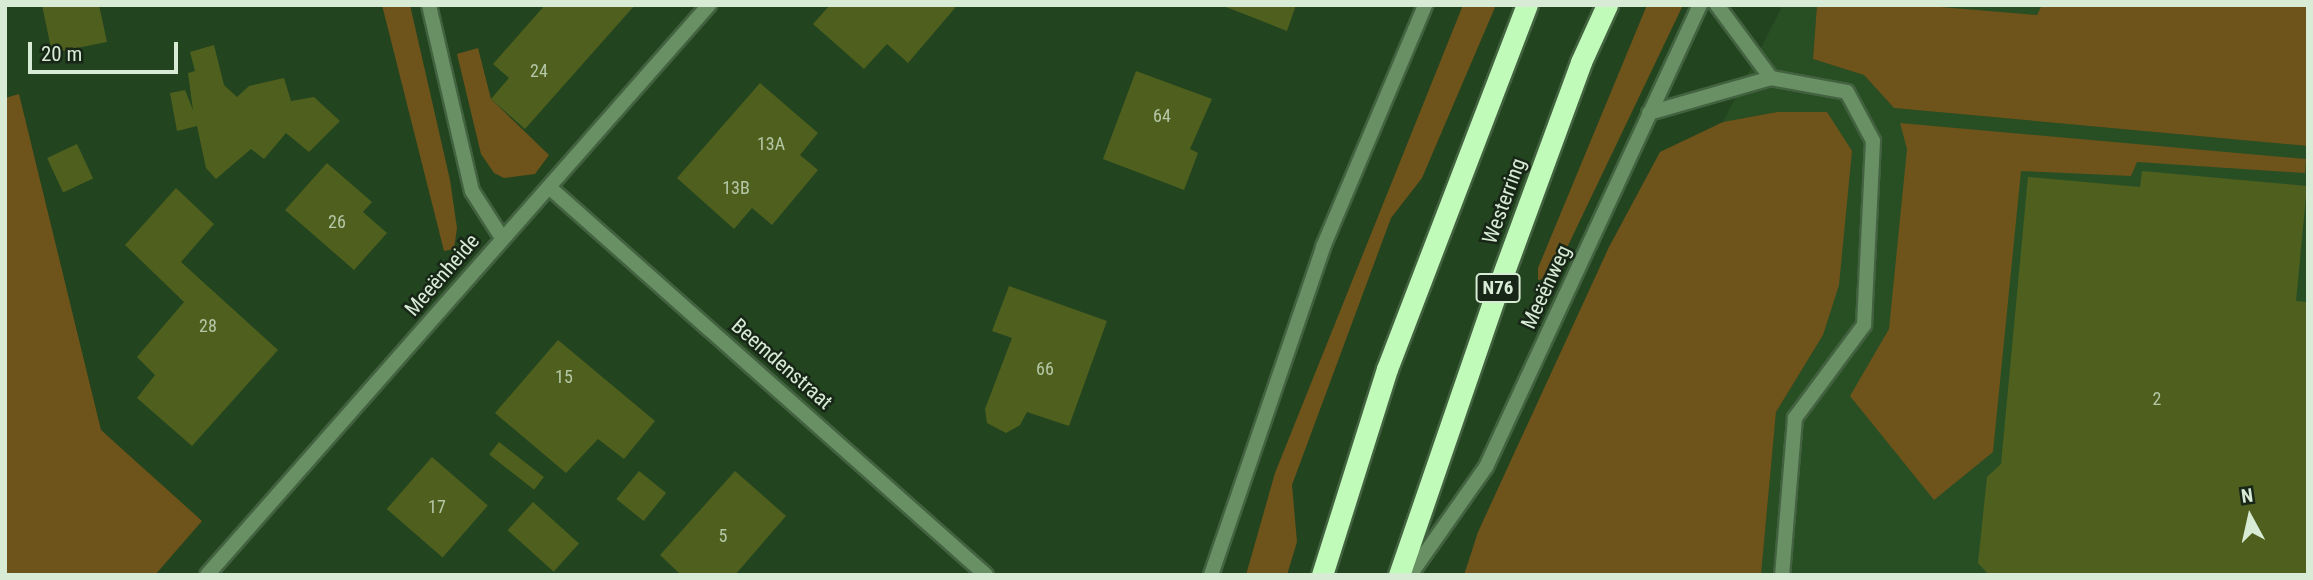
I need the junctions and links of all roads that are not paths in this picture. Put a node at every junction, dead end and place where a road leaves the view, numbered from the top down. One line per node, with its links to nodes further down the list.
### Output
1 (429, 5): 11 (street)
2 (709, 5): 10 (street, Meeënheide)
3 (1425, 5): 14 (street)
4 (1527, 5): 15 (highway)
5 (1607, 5): 16 (highway, Westerring / N76)
6 (1700, 5): 9 (street, Meeënweg)
7 (1717, 5): 8 (street)
8 (1771, 78): 9 (street); 18 (street)
9 (1649, 113): 17 (street, Meeënweg)
10 (549, 187): 11 (street, Meeënheide); 13 (street, Beemdenstraat)
11 (502, 239): 12 (street, Meeënheide)
12 (207, 575)
13 (986, 575)
14 (1211, 575)
15 (1322, 575)
16 (1399, 575)
17 (1410, 575)
18 (1782, 575)

